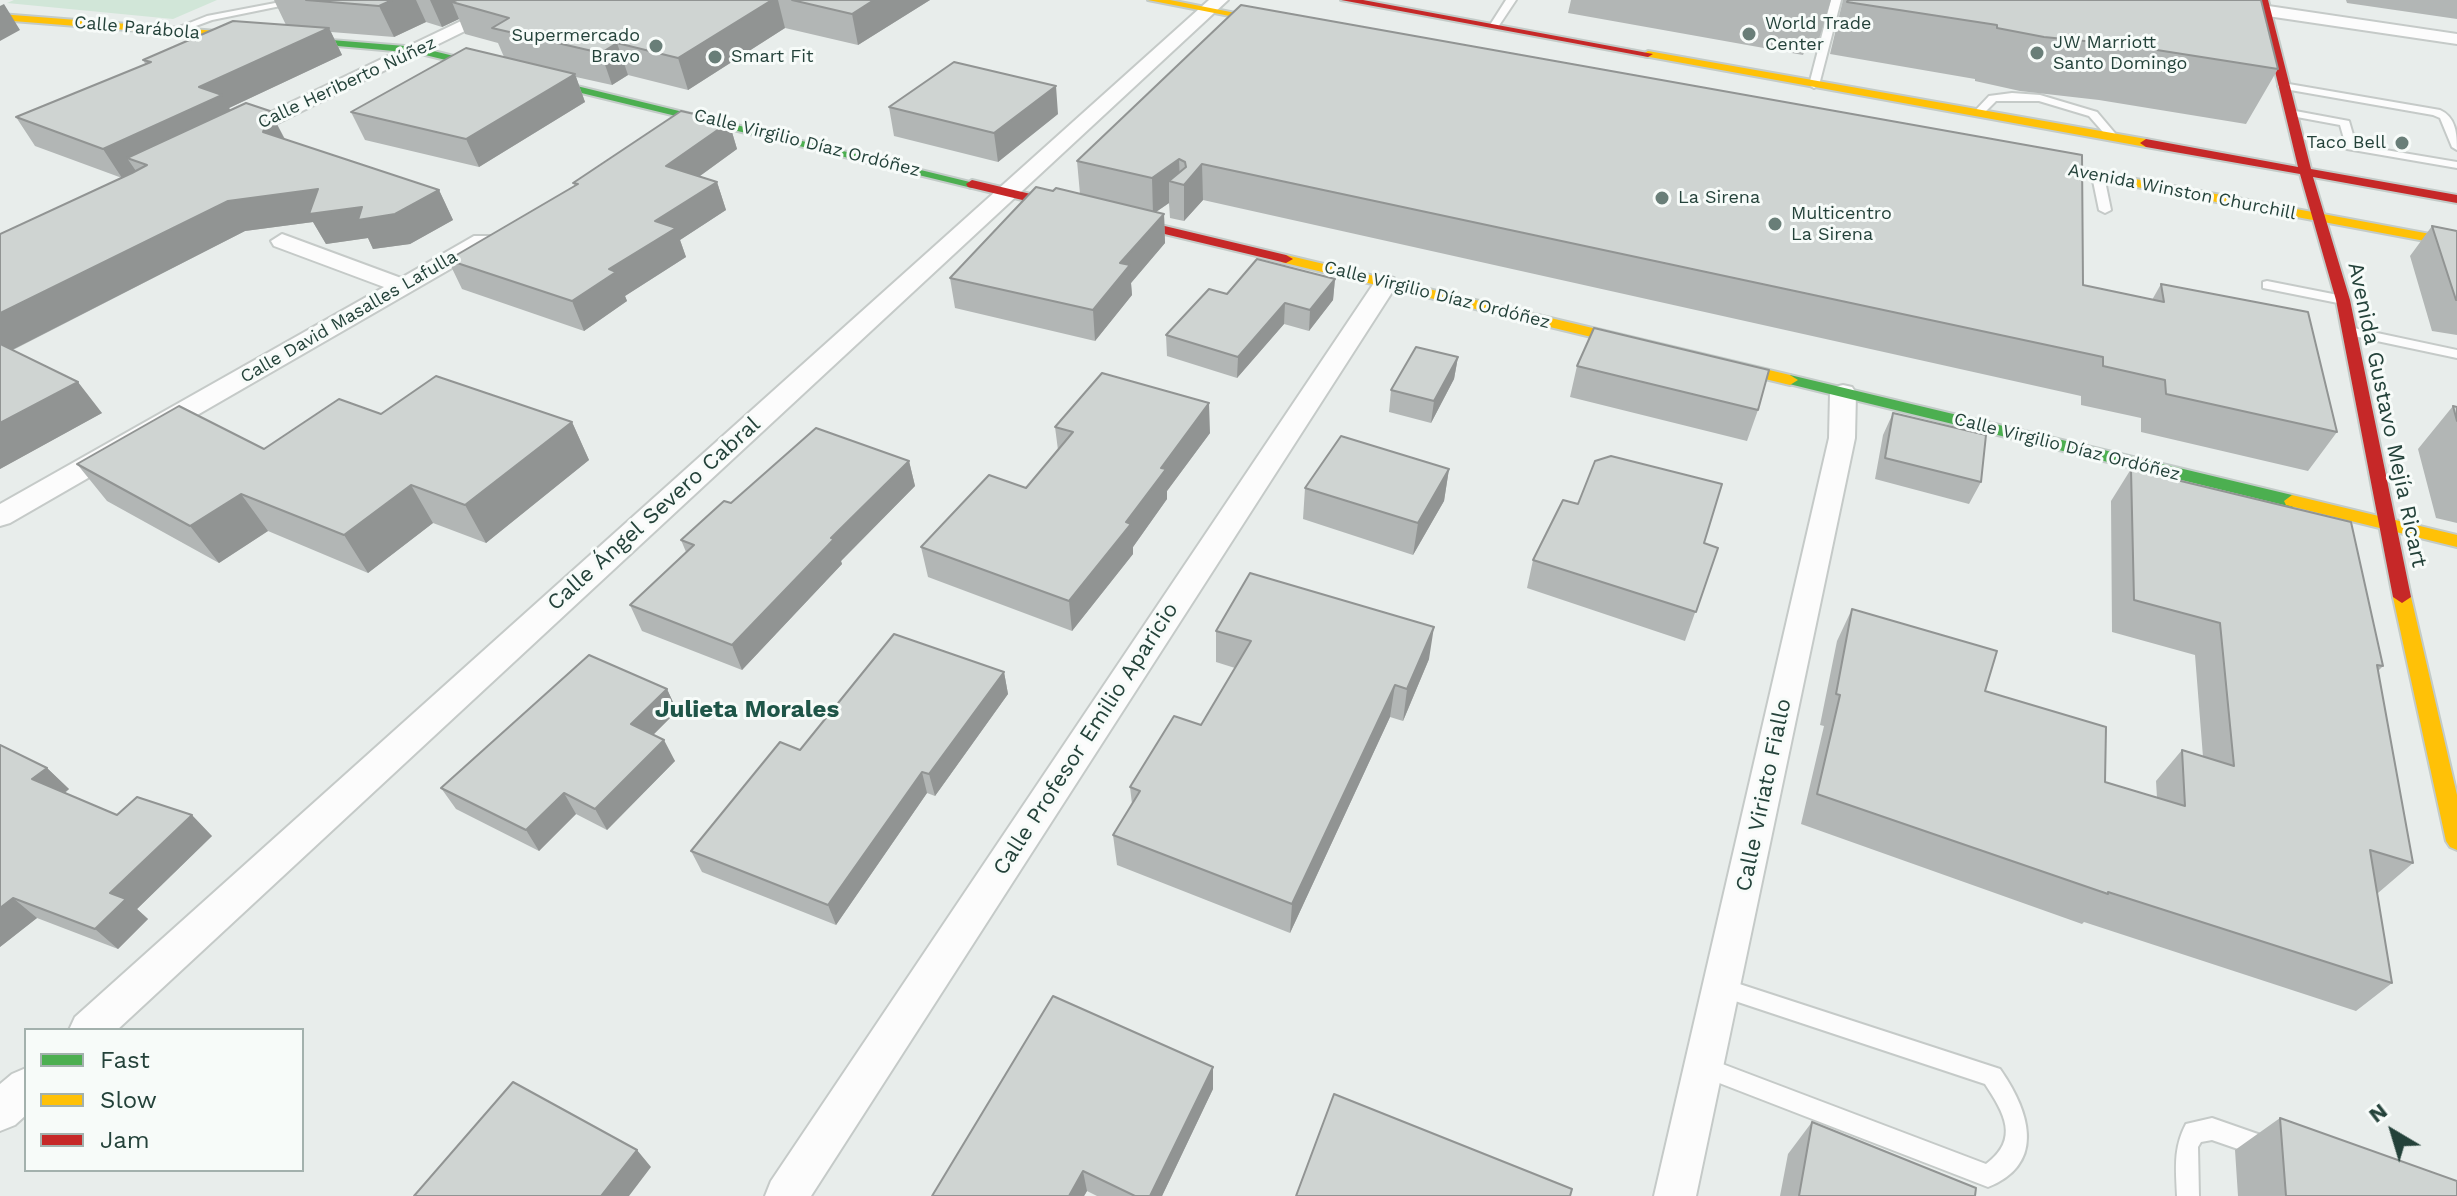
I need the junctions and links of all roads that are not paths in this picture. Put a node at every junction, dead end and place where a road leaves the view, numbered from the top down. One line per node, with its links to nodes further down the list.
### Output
1 (305, 0): 13 (lane)
2 (519, 0): 15 (street, Calle Heriberto Núñez)
3 (1153, 0): 8 (street)
4 (1346, 0): 11 (street, Avenida Winston Churchill)
5 (1511, 0): 11 (lane)
6 (1836, 0): 16 (lane)
7 (2193, 0): 9 (street)
8 (1214, 5): 12 (street); 29 (street, Calle Ángel Severo Cabral)
9 (2264, 5): 14 (street); 17 (street, Avenida Gustavo Mejía Ricart)
10 (0, 17): 13 (street, Calle Parábola)
11 (1495, 25): 16 (street, Avenida Winston Churchill)
12 (1303, 28)
13 (174, 31): 15 (street, Calle Parábola)
14 (2457, 39)
15 (417, 50): 20 (street, Calle Virgilio Díaz Ordóñez); 23 (street, Calle Heriberto Núñez)
16 (1814, 85): 19 (street, Avenida Winston Churchill)
17 (2283, 86): 18 (street, Avenida Gustavo Mejía Ricart); 24 (lane)
18 (2290, 113): 26 (lane); 27 (street, Avenida Gustavo Mejía Ricart)
19 (1977, 114): 22 (street, Avenida Winston Churchill); 22 (lane)
20 (699, 117): 21 (street); 29 (street, Calle Virgilio Díaz Ordóñez)
21 (672, 132)
22 (2114, 138): 27 (street, Avenida Winston Churchill)
23 (215, 146)
24 (2457, 147)
25 (2004, 158): 28 (street, Avenida Winston Churchill)
26 (2457, 165)
27 (2306, 172): 30 (street, Avenida Winston Churchill); 32 (street, Avenida Gustavo Mejía Ricart)
28 (2098, 176): 31 (lane); 32 (street, Avenida Winston Churchill)
29 (1007, 191): 36 (street, Calle Virgilio Díaz Ordóñez); 49 (street, Calle Ángel Severo Cabral)
30 (2457, 199)
31 (2105, 210)
32 (2316, 216): 35 (street, Avenida Winston Churchill); 39 (street, Avenida Gustavo Mejía Ricart)
33 (496, 232): 38 (street, Calle David Masalles Lafulla)
34 (282, 241): 38 (street)
35 (2457, 243)
36 (1386, 283): 42 (street, Calle Virgilio Díaz Ordóñez); 54 (street, Calle Profesor Emilio Aparicio)
37 (2267, 285): 39 (lane)
38 (402, 286): 43 (street, Calle David Masalles Lafulla)
39 (2343, 300): 40 (street, Avenida Gustavo Mejía Ricart)
40 (2349, 331): 41 (lane); 44 (street, Avenida Gustavo Mejía Ricart)
41 (2457, 354)
42 (1843, 393): 44 (street, Calle Virgilio Díaz Ordóñez); 48 (street, Calle Viriato Fiallo)
43 (0, 516)
44 (2385, 523): 45 (street, Calle Virgilio Díaz Ordóñez); 46 (street, Avenida Gustavo Mejía Ricart)
45 (2457, 541)
46 (2454, 820): 47 (street, Avenida Gustavo Mejía Ricart)
47 (2457, 841)
48 (1721, 987): 50 (street, Calle Viriato Fiallo); 50 (lane)
49 (91, 1028)
50 (1704, 1067): 55 (street, Calle Viriato Fiallo)
51 (24, 1090): 52 (street)
52 (0, 1111)
53 (2281, 1153): 56 (lane)
54 (786, 1196)
55 (1675, 1196)
56 (2188, 1196)

